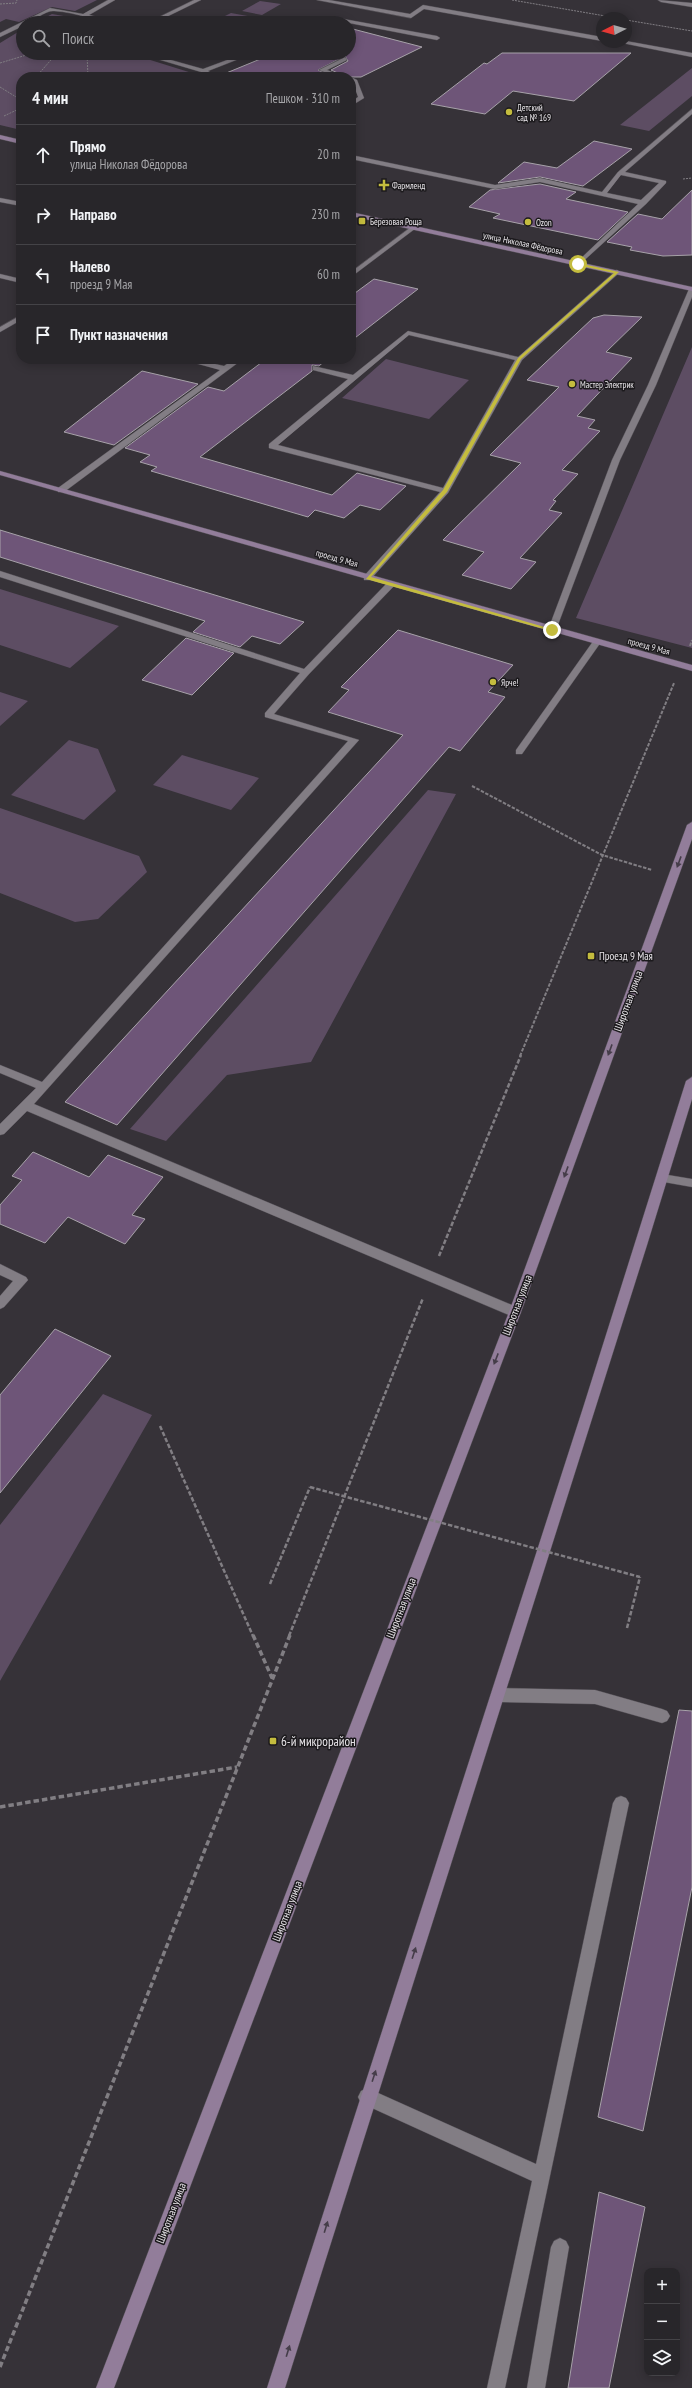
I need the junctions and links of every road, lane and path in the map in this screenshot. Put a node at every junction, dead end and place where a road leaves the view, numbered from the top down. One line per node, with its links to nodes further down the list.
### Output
1 (17, 0): 7 (path)
2 (112, 0): 10 (lane)
3 (198, 0): 13 (lane)
4 (320, 0): 20 (lane)
5 (512, 0): 9 (path)
6 (661, 0): 8 (lane)
7 (0, 4)
8 (692, 5)
9 (596, 14)
10 (84, 15): 11 (lane); 12 (lane)
11 (38, 16)
12 (88, 16)
13 (165, 16)
14 (632, 21): 17 (path)
15 (356, 23): 19 (lane)
16 (16, 27): 18 (lane)
17 (692, 31)
18 (0, 35)
19 (437, 38)
20 (596, 38)
21 (632, 44): 22 (lane)
22 (692, 55)
23 (16, 58): 29 (path)
24 (51, 60): 31 (path)
25 (87, 60): 32 (path)
26 (164, 60): 30 (lane)
27 (232, 60): 30 (lane)
28 (343, 60): 33 (lane)
29 (0, 63)
30 (203, 71)
31 (40, 72)
32 (88, 72)
33 (328, 72)
34 (356, 85): 37 (lane)
35 (0, 87): 36 (path)
36 (16, 96)
37 (356, 101)
38 (16, 110): 40 (path)
39 (692, 111): 44 (lane)
40 (0, 118)
41 (0, 137): 42 (main road)
42 (16, 141)
43 (356, 158): 45 (lane)
44 (620, 173): 45 (lane); 48 (lane)
45 (604, 193): 48 (lane)
46 (0, 200): 47 (lane)
47 (16, 203)
48 (644, 203): 51 (lane)
49 (356, 215): 50 (main road, улица Николая Фёдорова)
50 (413, 228): 51 (main road, улица Николая Фёдорова); 52 (lane)
51 (578, 264): 53 (main road, улица Николая Фёдорова)
52 (356, 271)
53 (617, 272): 56 (main road, улица Николая Фёдорова); 59 (lane)
54 (0, 276): 55 (lane)
55 (16, 280)
56 (692, 289): 71 (lane)
57 (16, 321): 58 (lane)
58 (0, 330)
59 (519, 359): 64 (lane); 67 (lane)
60 (205, 364): 63 (lane)
61 (232, 364): 63 (lane)
62 (316, 368): 64 (lane)
63 (226, 369): 66 (lane)
64 (354, 378): 67 (lane)
65 (0, 473): 66 (main road, проезд 9 Мая)
66 (61, 490): 69 (main road, проезд 9 Мая)
67 (445, 491): 69 (lane)
68 (0, 574): 76 (lane)
69 (368, 578): 70 (main road, проезд 9 Мая)
70 (391, 584): 71 (main road, проезд 9 Мая); 76 (lane)
71 (552, 630): 73 (main road, проезд 9 Мая)
72 (692, 640): 74 (path)
73 (597, 642): 74 (main road, проезд 9 Мая); 77 (lane)
74 (682, 665): 75 (main road, проезд 9 Мая); 80 (path)
75 (692, 668)
76 (306, 672): 84 (lane)
77 (519, 752)
78 (472, 786): 80 (path)
79 (692, 825): 81 (main road, Широтная улица, one-way to 81)
80 (602, 855): 81 (path); 90 (path)
81 (674, 874): 92 (main road, Широтная улица, one-way to 92)
82 (0, 1069): 84 (lane)
83 (692, 1081): 87 (main road)
84 (44, 1087): 85 (lane)
85 (24, 1105): 86 (lane); 90 (lane)
86 (0, 1131)
87 (662, 1178): 88 (lane); 97 (main road)
88 (692, 1183)
89 (0, 1269): 91 (lane)
90 (431, 1277): 92 (lane); 96 (path)
91 (0, 1304)
92 (514, 1312): 106 (main road, Широтная улица, one-way to 106)
93 (160, 1426): 96 (path)
94 (270, 1584): 95 (path, bridge)
95 (626, 1628)
96 (272, 1679): 99 (path)
97 (499, 1696): 98 (lane); 102 (main road, one-way to 97)
98 (662, 1716)
99 (237, 1767): 101 (path); 105 (path)
100 (621, 1803): 103 (lane)
101 (0, 1807)
102 (367, 2097): 103 (lane); 107 (main road, one-way to 102)
103 (542, 2176): 108 (lane)
104 (560, 2247): 109 (lane)
105 (0, 2367)
106 (105, 2388)
107 (276, 2388)
108 (496, 2388)
109 (536, 2388)

